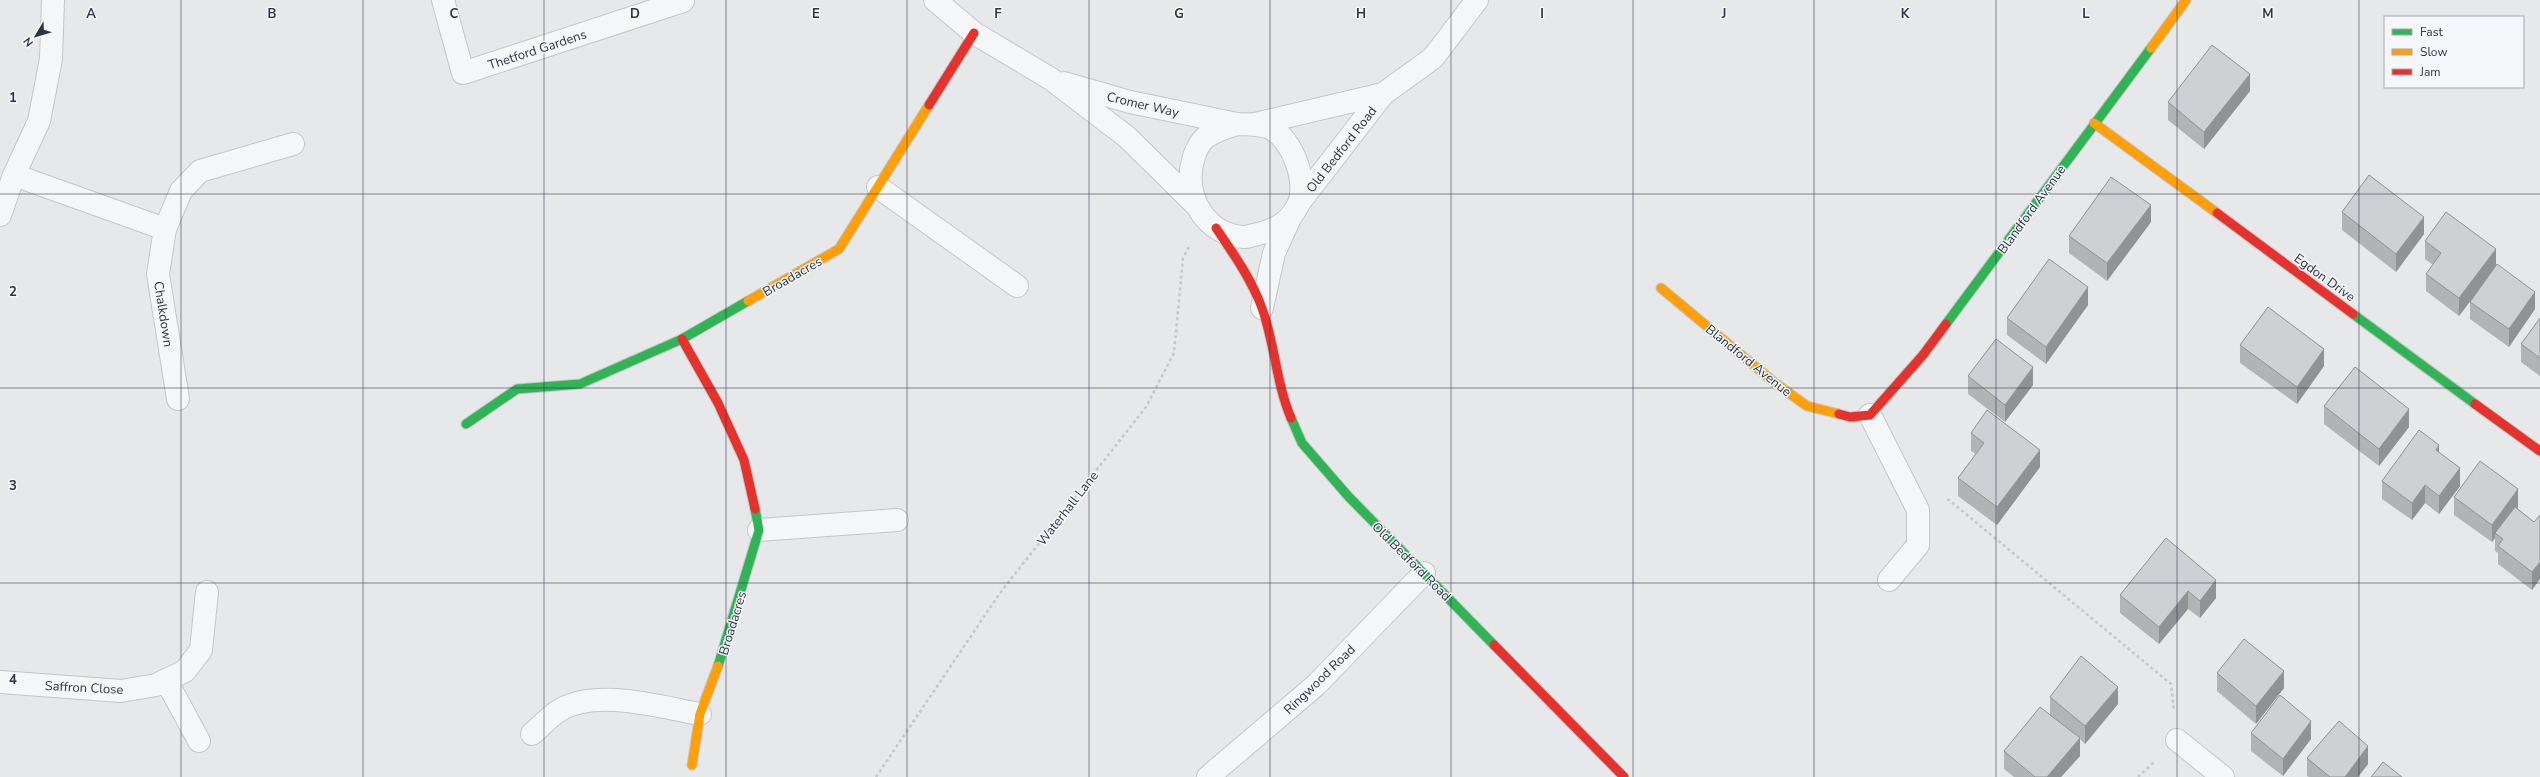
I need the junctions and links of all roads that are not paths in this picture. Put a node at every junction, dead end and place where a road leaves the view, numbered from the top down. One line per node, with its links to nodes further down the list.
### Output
1 (53, 0): 13 (street)
2 (443, 0): 6 (street, Thetford Gardens)
3 (935, 0): 7 (street, Cromer Way)
4 (1477, 0): 9 (street, Old Bedford Road)
5 (2186, 0): 10 (street, Blandford Avenue)
6 (683, 1)
7 (974, 33): 8 (street, Cromer Way); 14 (street, Broadacres)
8 (1051, 79): 11 (street, Cromer Way); 17 (street, Cromer Way)
9 (1383, 94): 11 (street, Old Bedford Road); 15 (street, Old Bedford Road)
10 (2094, 123): 24 (street, Blandford Avenue); 26 (street, Egdon Drive)
11 (1246, 124): 15 (street); 17 (street)
12 (293, 144): 18 (street, Chalkdown)
13 (14, 175): 16 (street); 18 (street)
14 (878, 187): 19 (street); 22 (street, Broadacres)
15 (1294, 211): 17 (street); 21 (street, Old Bedford Road)
16 (0, 215)
17 (1205, 217): 21 (street, Old Bedford Road)
18 (165, 229): 23 (street, Chalkdown)
19 (1017, 286)
20 (1661, 288): 24 (street, Blandford Avenue)
21 (1262, 308): 29 (street, Old Bedford Road)
22 (682, 339): 25 (street, Broadacres); 28 (street, Broadacres)
23 (178, 399)
24 (1870, 415): 30 (street)
25 (466, 424)
26 (2540, 451)
27 (897, 520): 28 (street)
28 (759, 530): 34 (street, Broadacres)
29 (1424, 574): 39 (street, Ringwood Road); 40 (street, Old Bedford Road)
30 (1890, 580)
31 (207, 592): 32 (street, Saffron Close)
32 (166, 680): 33 (street, Saffron Close); 37 (street)
33 (0, 682)
34 (700, 714): 35 (street); 38 (street, Broadacres)
35 (532, 734)
36 (2177, 740): 41 (street)
37 (199, 741)
38 (692, 765)
39 (1208, 777)
40 (1624, 777)
41 (2223, 777)

